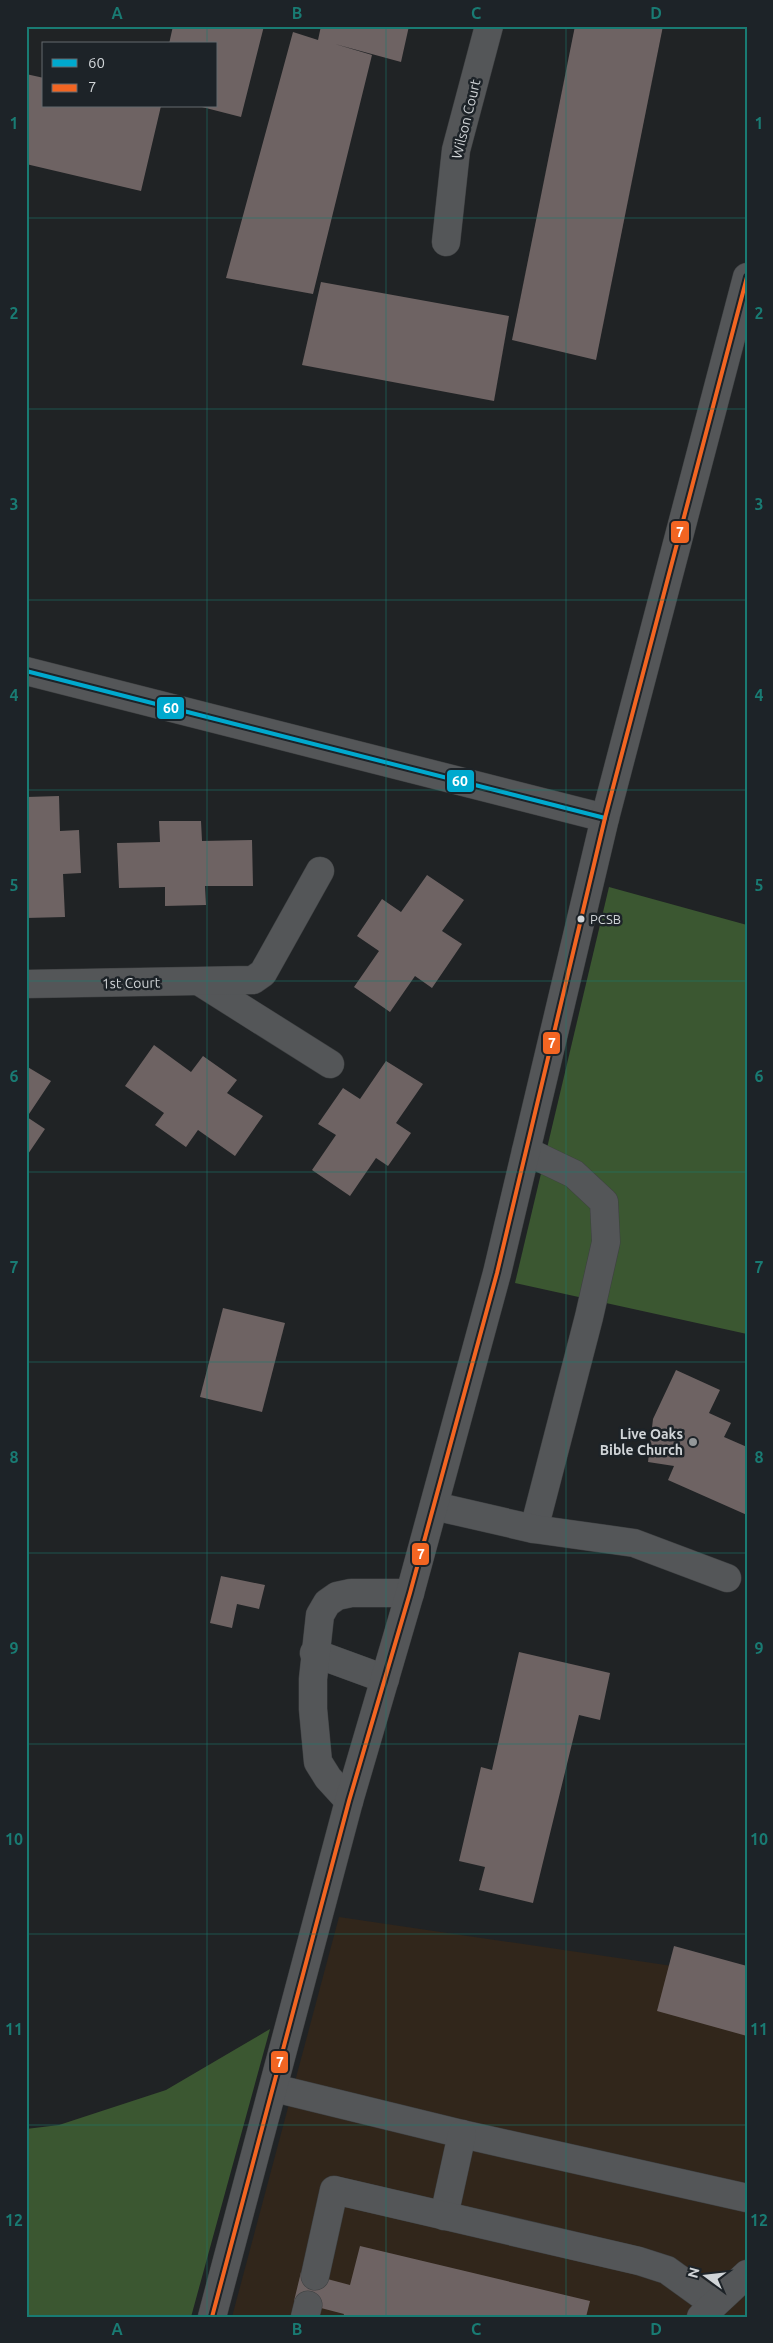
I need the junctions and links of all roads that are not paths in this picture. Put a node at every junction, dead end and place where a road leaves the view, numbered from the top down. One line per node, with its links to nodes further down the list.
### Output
1 (489, 26): 2 (street, Wilson Court)
2 (446, 242)
3 (747, 277): 5 (street)
4 (26, 671): 5 (street)
5 (605, 818): 10 (street)
6 (320, 871): 7 (street, 1st Court)
7 (200, 982): 8 (street, 1st Court); 9 (street)
8 (26, 984)
9 (330, 1064)
10 (526, 1150): 11 (street); 12 (street)
11 (434, 1506): 12 (street); 14 (street)
12 (534, 1529): 13 (street)
13 (727, 1578)
14 (410, 1593): 15 (street); 16 (street)
15 (314, 1654): 16 (street); 17 (street)
16 (385, 1678): 17 (street)
17 (349, 1801): 18 (street)
18 (274, 2088): 19 (street); 25 (street)
19 (462, 2134): 20 (street); 21 (street)
20 (747, 2198)
21 (444, 2216): 23 (street); 24 (street)
22 (747, 2274): 24 (street)
23 (315, 2276)
24 (708, 2311)
25 (212, 2317)

